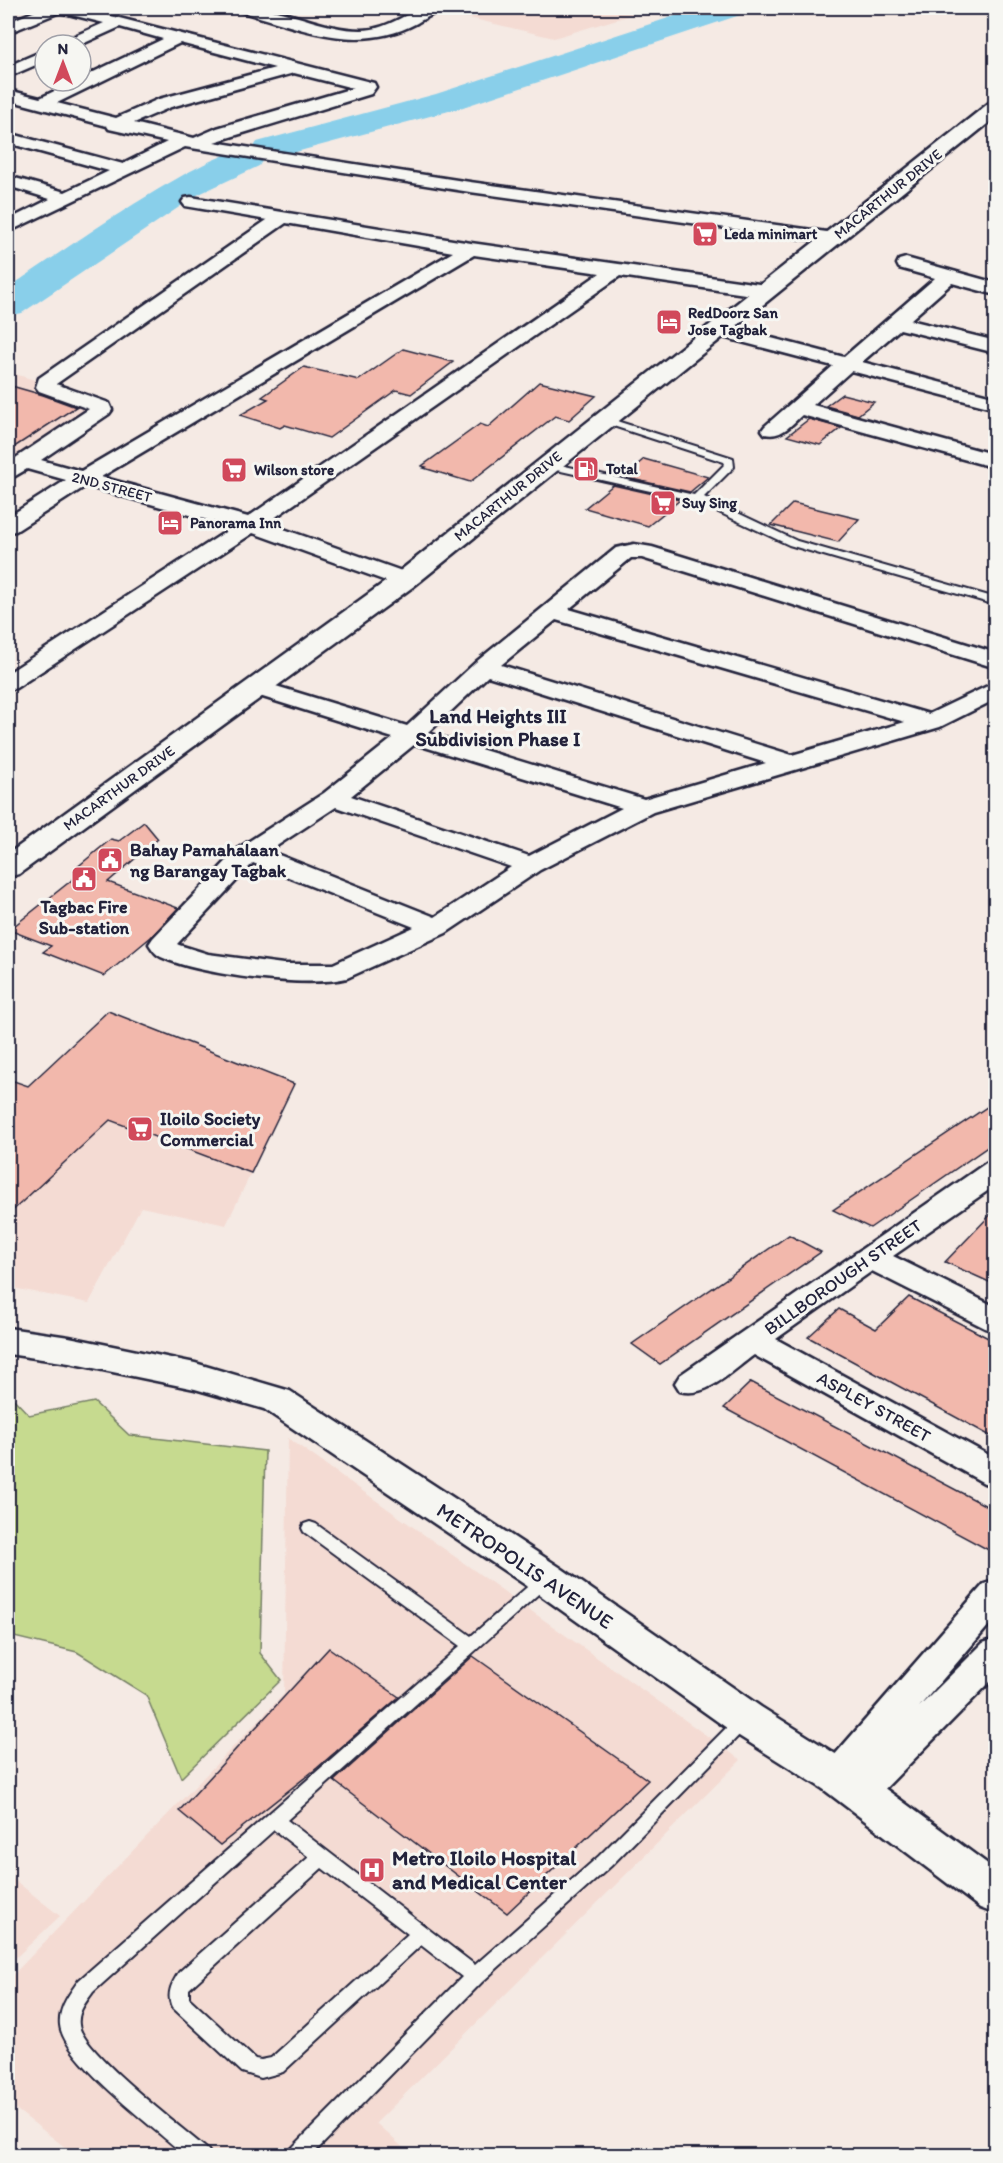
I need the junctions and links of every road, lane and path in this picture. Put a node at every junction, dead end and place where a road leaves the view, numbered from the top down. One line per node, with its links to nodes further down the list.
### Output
1 (55, 8): 6 (street)
2 (64, 8): 5 (street)
3 (245, 8): 4 (street)
4 (432, 8)
5 (119, 22): 7 (street); 8 (street)
6 (8, 28)
7 (93, 34)
8 (179, 37): 10 (street); 13 (street)
9 (33, 61): 11 (street)
10 (292, 68): 15 (street); 17 (street)
11 (8, 72)
12 (8, 94): 13 (street)
13 (41, 104): 15 (street)
14 (992, 113): 24 (main road, MACARTHUR DRIVE)
15 (115, 124): 17 (street)
16 (8, 138): 18 (street)
17 (188, 143): 18 (street); 24 (street)
18 (122, 169): 20 (street)
19 (8, 181): 20 (street)
20 (65, 198): 23 (street)
21 (191, 202): 22 (street)
22 (282, 218): 25 (street); 41 (street)
23 (8, 227)
24 (834, 237): 30 (main road, MACARTHUR DRIVE)
25 (471, 249): 27 (street); 42 (street)
26 (906, 264): 28 (street)
27 (615, 271): 30 (street); 44 (street)
28 (950, 275): 29 (street); 31 (street)
29 (996, 289)
30 (766, 291): 32 (main road, MACARTHUR DRIVE)
31 (895, 322): 33 (street); 34 (street)
32 (718, 330): 34 (street); 37 (main road, MACARTHUR DRIVE)
33 (996, 347)
34 (845, 364): 35 (street); 36 (street)
35 (996, 403)
36 (797, 407): 38 (street); 39 (street)
37 (604, 420): 40 (main road, MACARTHUR DRIVE); 43 (lane)
38 (772, 430)
39 (996, 462)
40 (547, 465): 43 (lane); 46 (main road, MACARTHUR DRIVE)
41 (16, 467): 42 (street, 2ND STREET)
42 (82, 479): 44 (street, 2ND STREET); 45 (street)
43 (697, 498): 47 (lane)
44 (251, 525): 46 (street, 2ND STREET); 51 (street)
45 (8, 526)
46 (405, 580): 52 (main road, MACARTHUR DRIVE)
47 (996, 602)
48 (554, 612): 49 (street); 50 (street); 54 (street)
49 (996, 661)
50 (484, 667): 55 (street); 56 (street)
51 (8, 683)
52 (258, 688): 55 (street); 61 (main road, MACARTHUR DRIVE)
53 (996, 689): 54 (street)
54 (931, 722): 56 (street)
55 (413, 734): 57 (street); 58 (street)
56 (792, 763): 58 (street)
57 (333, 798): 59 (street); 60 (street)
58 (644, 807): 60 (street)
59 (249, 852): 62 (street); 62 (street)
60 (531, 865): 62 (street)
61 (8, 868)
62 (437, 927)
63 (994, 1173): 64 (street, BILLBOROUGH STREET)
64 (871, 1258): 65 (street); 66 (street, BILLBOROUGH STREET)
65 (996, 1320)
66 (752, 1340): 68 (street, BILLBOROUGH STREET); 69 (street, ASPLEY STREET)
67 (8, 1341): 71 (main road, METROPOLIS AVENUE)
68 (691, 1383)
69 (996, 1474)
70 (310, 1528): 73 (lane)
71 (547, 1579): 73 (lane); 75 (main road, METROPOLIS AVENUE)
72 (996, 1593): 76 (street)
73 (471, 1645): 77 (lane)
74 (996, 1653): 76 (street)
75 (746, 1719): 76 (main road, METROPOLIS AVENUE); 81 (lane)
76 (848, 1784): 79 (main road, METROPOLIS AVENUE)
77 (274, 1820): 78 (lane); 82 (lane)
78 (322, 1857): 80 (lane); 80 (lane)
79 (996, 1895)
80 (421, 1934): 81 (lane)
81 (475, 1976): 83 (lane)
82 (201, 2156)
83 (297, 2156)

